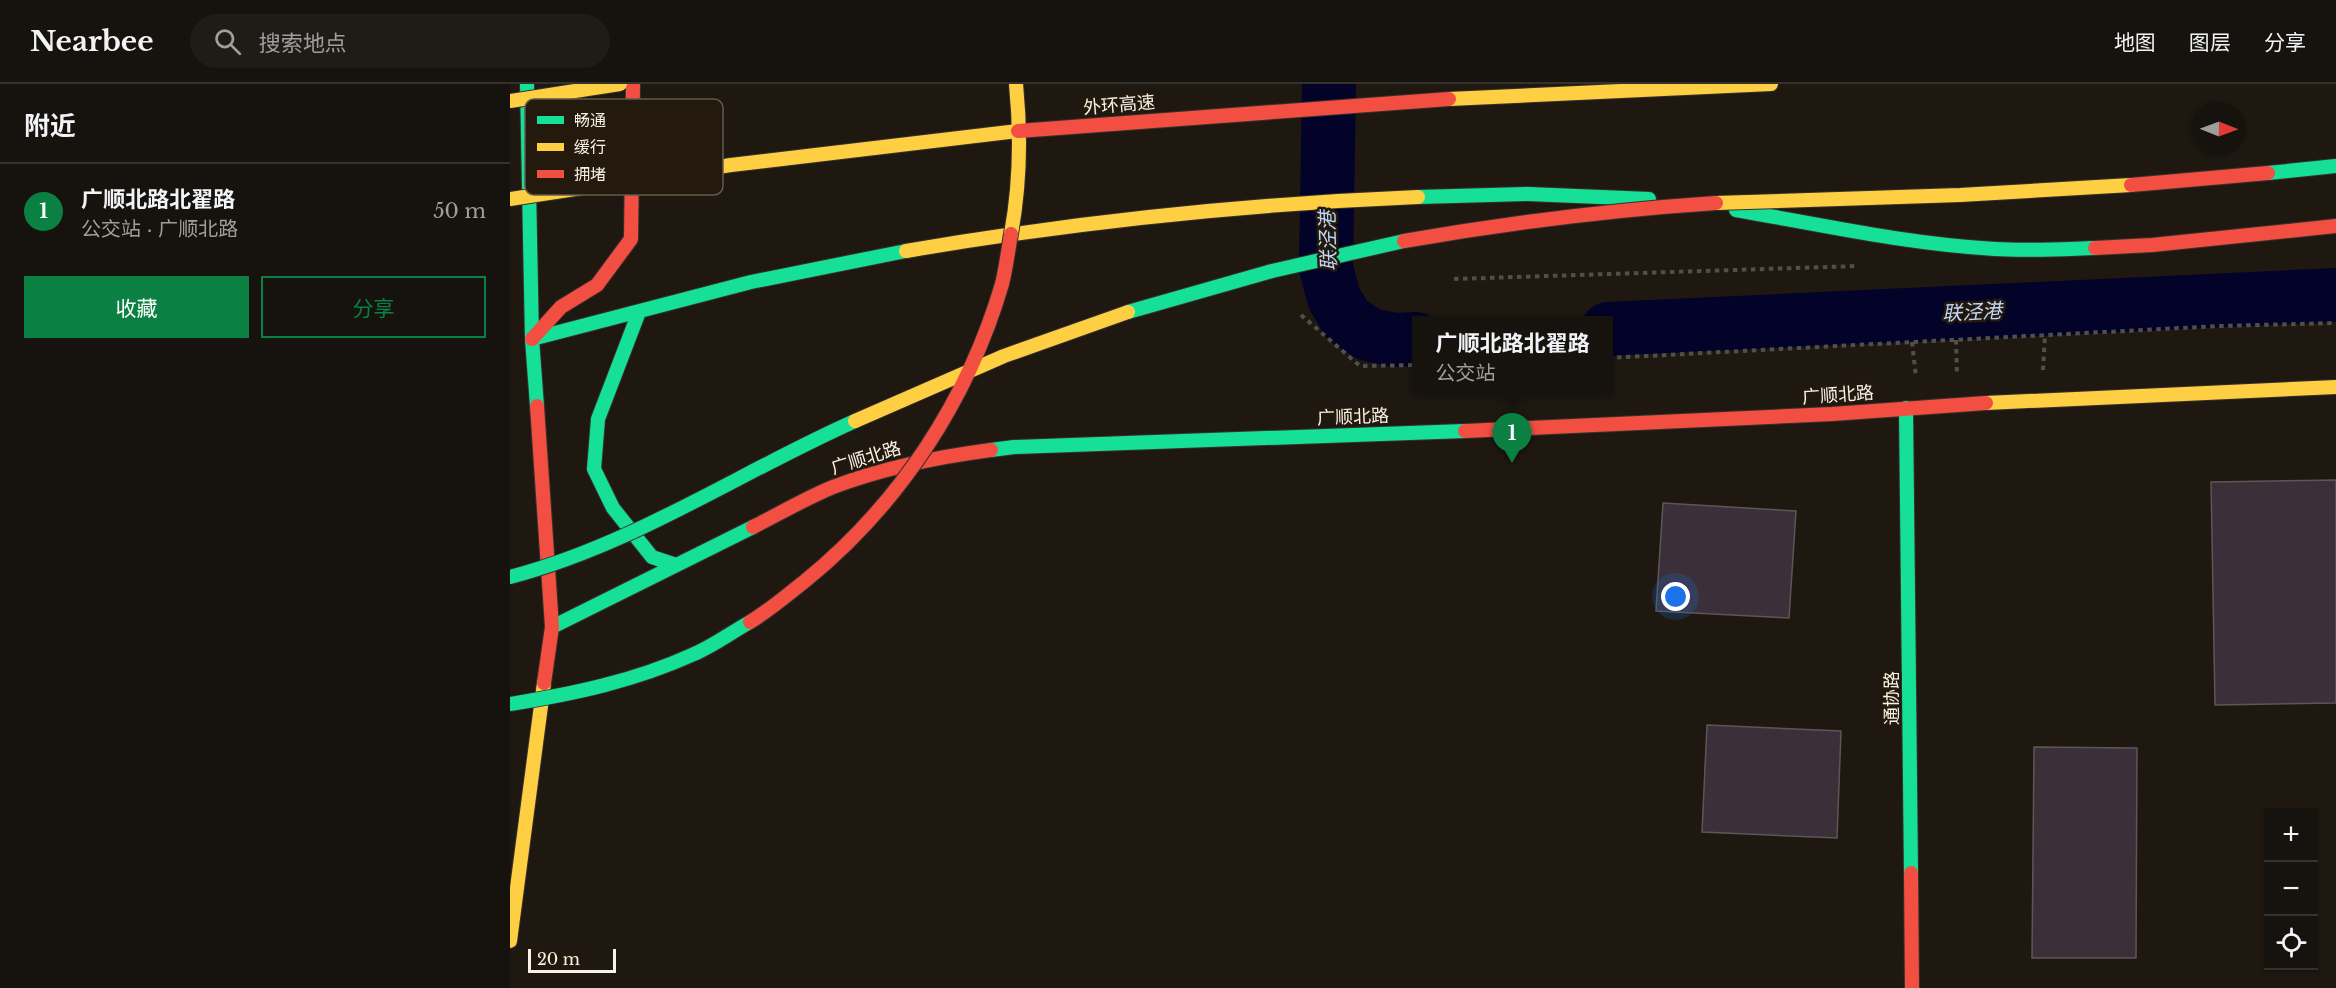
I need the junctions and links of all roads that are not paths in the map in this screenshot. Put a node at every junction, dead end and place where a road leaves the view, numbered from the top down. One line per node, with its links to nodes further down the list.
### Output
1 (621, 84): 6 (main road, bridge)
2 (633, 84): 5 (main road)
3 (1016, 84): 21 (main road, bridge)
4 (1771, 84): 7 (main road, 外环高速, bridge)
5 (633, 99)
6 (510, 101)
7 (723, 166)
8 (2336, 166): 19 (main road, bridge)
9 (526, 195): 15 (main road)
10 (542, 195): 12 (main road, 外环高速, bridge)
11 (632, 195): 15 (main road)
12 (510, 200)
13 (2336, 226): 14 (main road)
14 (639, 312): 15 (main road); 18 (main road)
15 (526, 340): 20 (main road)
16 (2336, 387): 17 (main road, 广顺北路)
17 (1906, 408): 18 (main road, 广顺北路); 23 (main road, 通协路)
18 (676, 566): 20 (main road, 广顺北路)
19 (510, 577)
20 (552, 627): 22 (main road)
21 (510, 704)
22 (510, 941)
23 (1912, 988)

